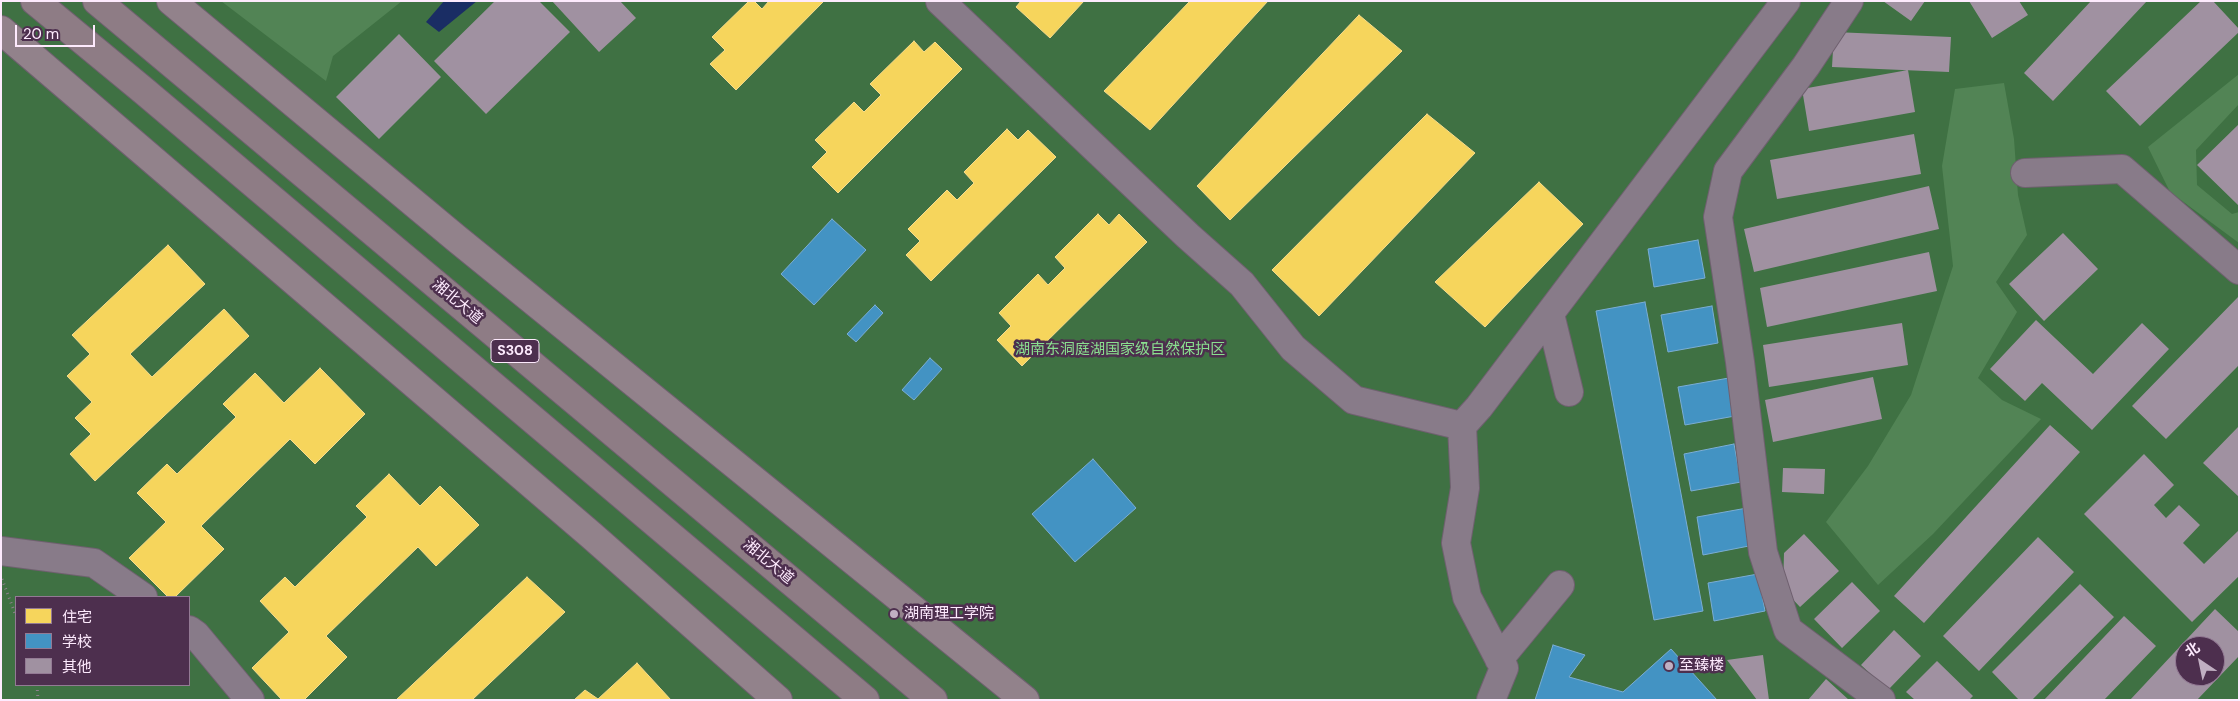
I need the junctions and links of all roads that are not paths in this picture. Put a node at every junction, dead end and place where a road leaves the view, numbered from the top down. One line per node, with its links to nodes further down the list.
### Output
1 (35, 1): 20 (highway, S308)
2 (97, 1): 21 (highway, 湘北大道 / S308)
3 (171, 1): 22 (main road)
4 (940, 1): 12 (street)
5 (1786, 1): 10 (street)
6 (1849, 1): 24 (street)
7 (1, 30): 19 (main road)
8 (2025, 174): 9 (street)
9 (2239, 270)
10 (1550, 314): 11 (street); 12 (street)
11 (1569, 392)
12 (1462, 426): 17 (street)
13 (1, 551): 15 (street)
14 (1560, 585): 17 (street)
15 (142, 596)
16 (190, 631): 18 (street)
17 (1499, 659): 23 (street)
18 (250, 700)
19 (778, 700)
20 (865, 700)
21 (933, 700)
22 (1025, 700)
23 (1491, 700)
24 (1881, 700)

